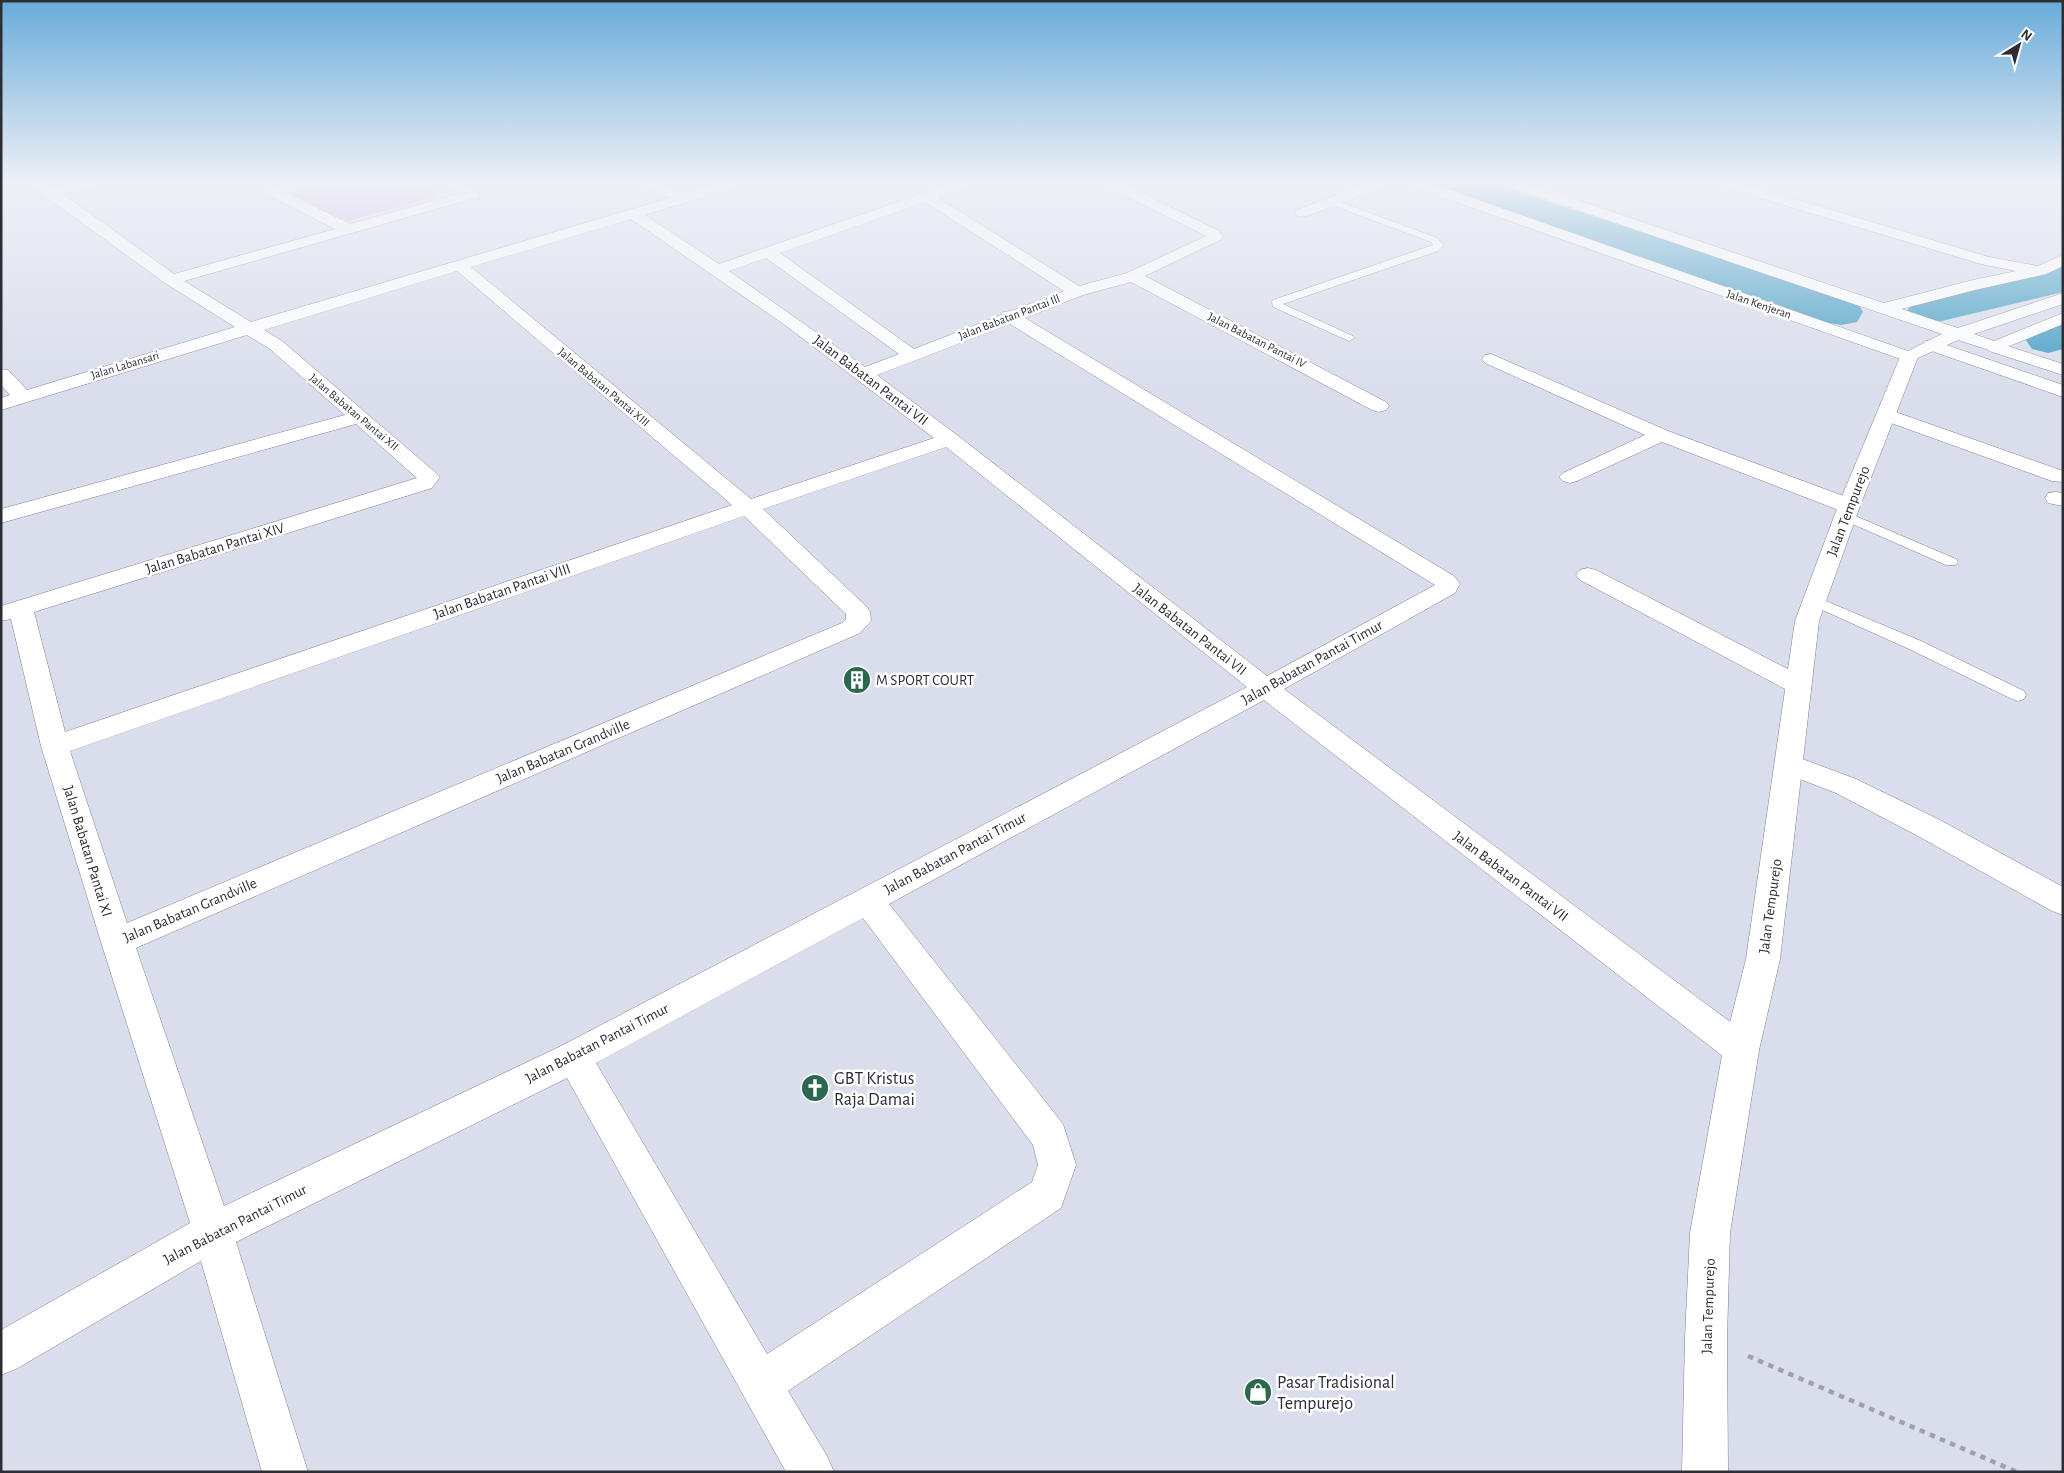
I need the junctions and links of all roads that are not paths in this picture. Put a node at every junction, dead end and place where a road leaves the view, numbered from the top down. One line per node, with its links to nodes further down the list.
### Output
1 (129, 250): 19 (street, Jalan Babatan Pantai XII)
2 (279, 250): 19 (street)
3 (514, 250): 15 (street, Jalan Labansari)
4 (689, 250): 16 (street, Jalan Babatan Pantai VII)
5 (775, 250): 13 (street)
6 (1010, 250): 21 (street)
7 (1190, 250): 18 (street, Jalan Babatan Pantai Ill)
8 (1433, 250): 29 (lane)
9 (1615, 250): 31 (street, Jalan Kenjeran)
10 (1711, 250): 23 (street)
11 (1945, 250): 20 (street)
12 (1949, 250): 17 (street)
13 (768, 252): 16 (street); 32 (street)
14 (2063, 260): 17 (street)
15 (460, 266): 26 (street, Jalan Labansari); 49 (street, Jalan Babatan Pantai XIII)
16 (719, 269): 37 (street, Jalan Babatan Pantai VII)
17 (2040, 271): 20 (street)
18 (1133, 276): 21 (street, Jalan Babatan Pantai Ill); 41 (street, Jalan Babatan Pantai IV)
19 (171, 280): 26 (street, Jalan Babatan Pantai XII)
20 (1973, 285): 23 (street)
21 (1077, 292): 24 (street, Jalan Babatan Pantai Ill)
22 (2063, 298): 27 (street)
23 (1886, 308): 28 (street)
24 (1009, 316): 32 (street, Jalan Babatan Pantai Ill); 57 (street, Jalan Babatan Pantai Timur)
25 (2063, 318): 30 (street)
26 (249, 327): 39 (street, Jalan Labansari); 43 (street, Jalan Babatan Pantai XII)
27 (1975, 328): 28 (street); 30 (street)
28 (1956, 334): 30 (street); 31 (street)
29 (1349, 338)
30 (2002, 344): 33 (street); 35 (street)
31 (1921, 351): 38 (street); 42 (street, Jalan Tempurejo)
32 (911, 355): 37 (street, Jalan Babatan Pantai Ill)
33 (2063, 358)
34 (1491, 359): 44 (street)
35 (2063, 370)
36 (1, 374): 39 (street)
37 (864, 374): 45 (street, Jalan Babatan Pantai VII)
38 (2063, 390)
39 (23, 397): 40 (street, Jalan Labansari)
40 (1, 404)
41 (1379, 406)
42 (1887, 415): 48 (street); 50 (street, Jalan Tempurejo)
43 (360, 418): 47 (street, Jalan Babatan Pantai XII); 51 (street)
44 (1661, 435): 46 (street); 50 (street)
45 (950, 439): 49 (street, Jalan Babatan Pantai VIII); 57 (street, Jalan Babatan Pantai VII)
46 (1570, 477)
47 (428, 480): 55 (street, Jalan Babatan Pantai XIV)
48 (2059, 492)
49 (748, 506): 59 (street, Jalan Babatan Pantai VIII); 63 (street, Jalan Babatan Grandville)
50 (1848, 511): 52 (lane); 54 (street, Jalan Tempurejo)
51 (1, 516)
52 (1951, 562)
53 (1588, 575): 56 (street)
54 (1814, 601): 56 (street, Jalan Tempurejo); 58 (lane)
55 (11, 611): 59 (street, Jalan Babatan Pantai XI)
56 (1798, 685): 60 (street, Jalan Tempurejo)
57 (1266, 688): 61 (street, Jalan Babatan Pantai Timur); 64 (street, Jalan Babatan Pantai VII)
58 (2018, 694)
59 (55, 746): 63 (street, Jalan Babatan Pantai XI)
60 (1789, 764): 62 (street); 64 (street, Jalan Tempurejo)
61 (867, 899): 65 (street, Jalan Babatan Pantai Timur); 68 (street)
62 (2063, 902)
63 (116, 942): 66 (street, Jalan Babatan Pantai XI)
64 (1741, 1050): 71 (street, Jalan Tempurejo)
65 (574, 1057): 66 (street, Jalan Babatan Pantai Timur); 68 (street)
66 (213, 1232): 67 (street, Jalan Babatan Pantai Timur); 69 (street, Jalan Babatan Pantai XI)
67 (1, 1354)
68 (760, 1384): 70 (street)
69 (285, 1472)
70 (811, 1472)
71 (1705, 1472)

